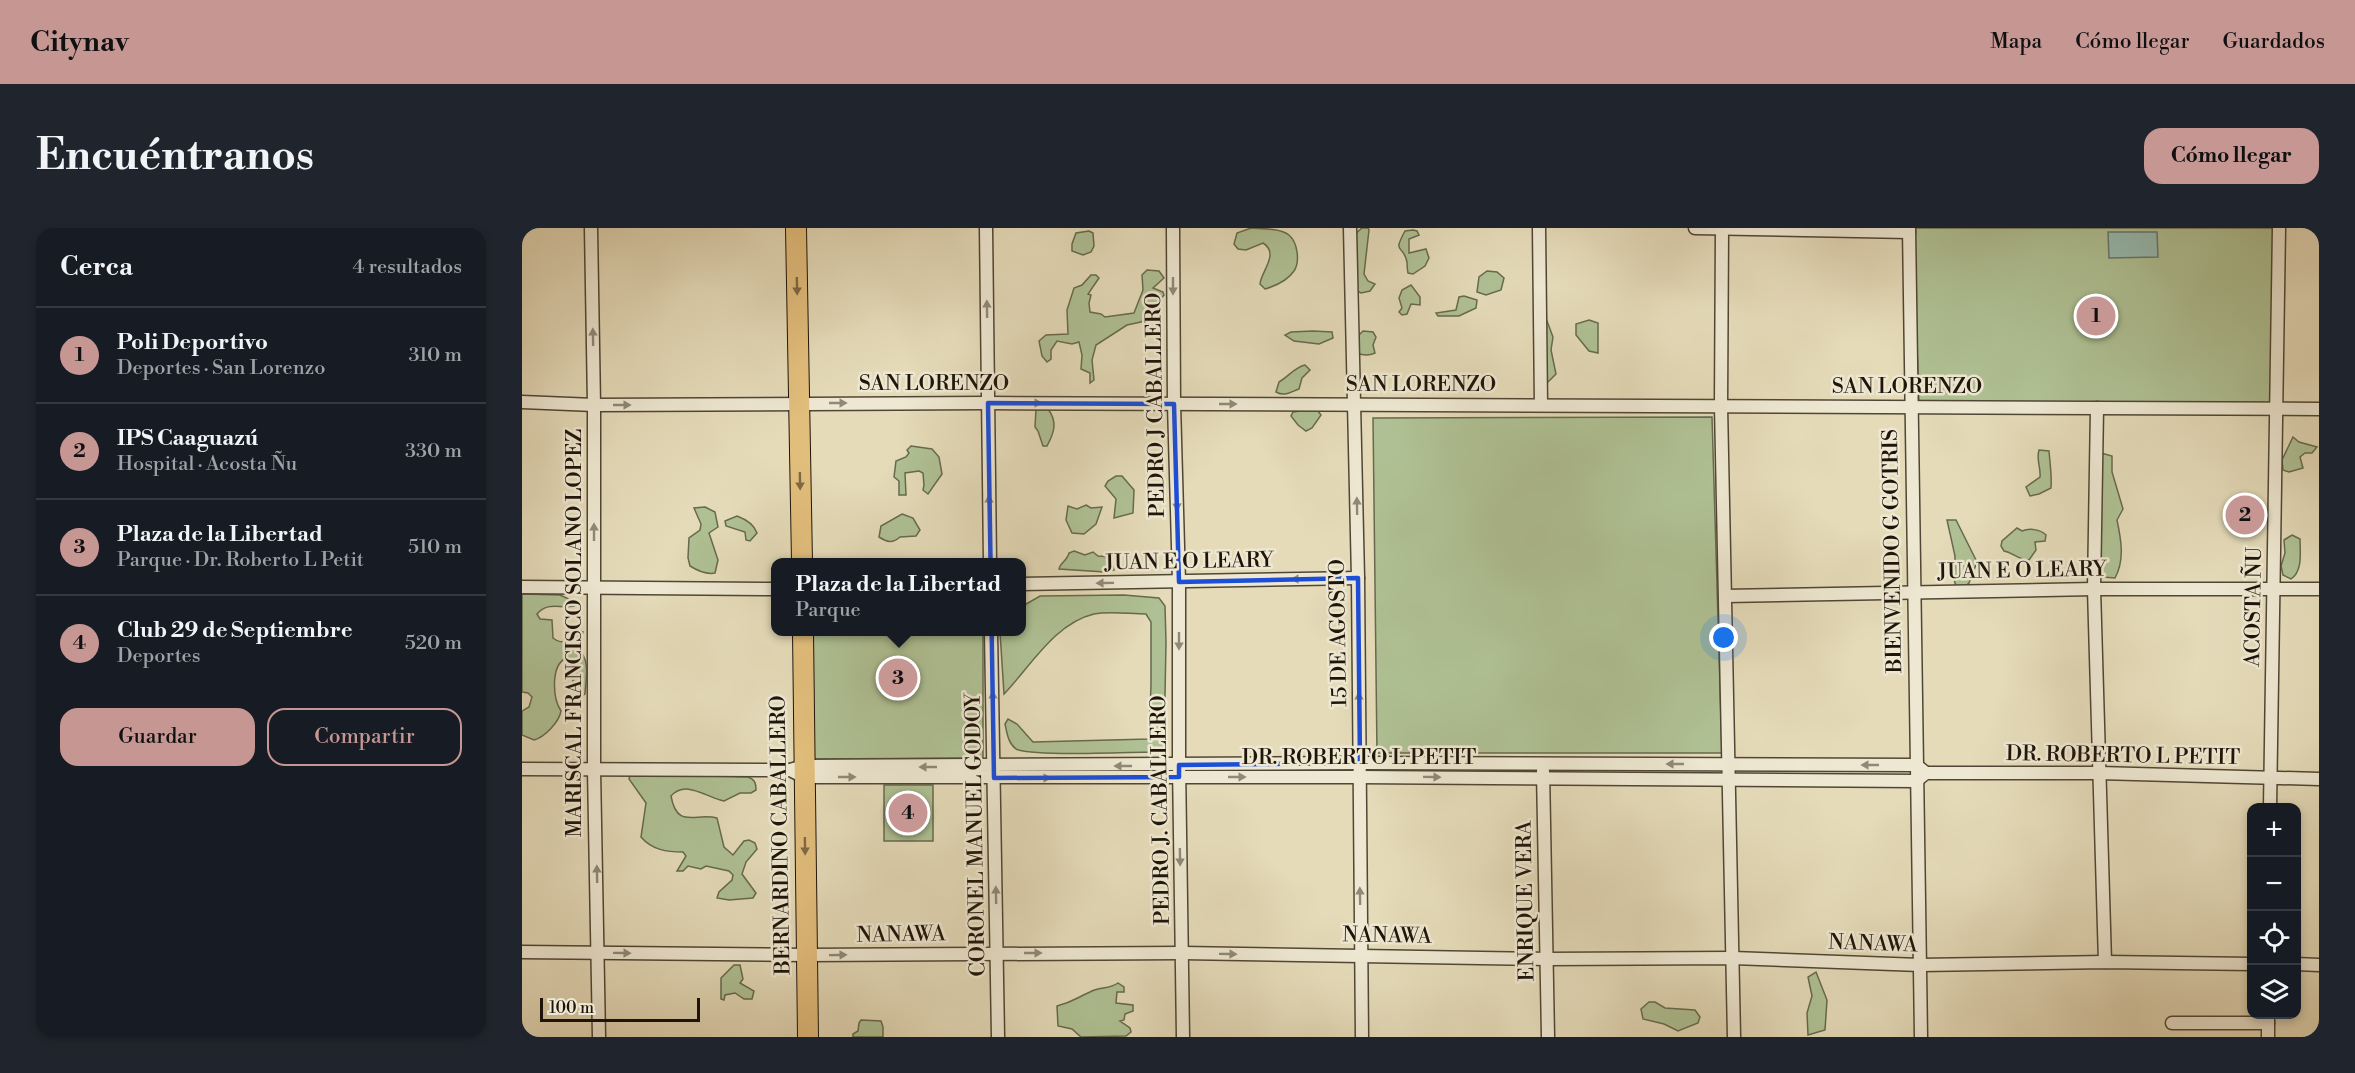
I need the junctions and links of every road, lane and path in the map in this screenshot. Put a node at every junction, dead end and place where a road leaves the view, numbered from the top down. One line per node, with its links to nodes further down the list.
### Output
1 (591, 228): 16 (street, MARISCAL FRANCISCO SOLANO LOPEZ, one-way to 1)
2 (796, 228): 13 (highway, one-way to 13)
3 (986, 228): 12 (street, one-way to 3)
4 (1173, 228): 14 (street, PEDRO J CABALLERO, one-way to 14)
5 (1350, 228): 15 (street, 15 DE AGOSTO)
6 (1539, 228): 17 (street)
7 (1695, 228): 8 (street)
8 (1722, 228): 10 (street); 18 (street)
9 (2279, 228): 21 (street, ACOSTA ÑU)
10 (1909, 230): 19 (street, BIENVENIDO G GOTRIS)
11 (522, 402): 16 (street, SAN LORENZO)
12 (988, 403): 13 (street, SAN LORENZO, one-way to 12); 14 (street, SAN LORENZO, one-way to 14); 24 (street, one-way to 12)
13 (798, 404): 16 (street, SAN LORENZO, one-way to 13); 23 (highway, one-way to 23)
14 (1174, 404): 15 (street, SAN LORENZO, one-way to 15); 26 (street, PEDRO J CABALLERO, one-way to 26)
15 (1355, 404): 17 (street, SAN LORENZO); 25 (street, 15 DE AGOSTO, one-way to 15)
16 (594, 405): 29 (street, MARISCAL FRANCISCO SOLANO LOPEZ, one-way to 16)
17 (1541, 405): 18 (street, SAN LORENZO)
18 (1721, 406): 19 (street, SAN LORENZO); 35 (street)
19 (1911, 407): 20 (street, SAN LORENZO); 34 (street, BIENVENIDO G GOTRIS)
20 (2097, 408): 21 (street, SAN LORENZO); 32 (street)
21 (2276, 409): 22 (street, SAN LORENZO); 30 (street, ACOSTA ÑU)
22 (2319, 409)
23 (802, 558)
24 (990, 558)
25 (1358, 578): 26 (street, JUAN E O LEARY, one-way to 26); 38 (street, 15 DE AGOSTO, one-way to 25)
26 (1179, 582): 27 (street, JUAN E O LEARY, one-way to 27); 45 (street, PEDRO J. CABALLERO, one-way to 45)
27 (1026, 584)
28 (522, 587): 29 (street)
29 (594, 588): 31 (street); 43 (street, MARISCAL FRANCISCO SOLANO LOPEZ)
30 (2274, 588): 32 (street, JUAN E O LEARY); 33 (street, JUAN E O LEARY); 51 (street, ACOSTA ÑU)
31 (771, 589)
32 (2094, 589): 34 (street, JUAN E O LEARY); 47 (street)
33 (2319, 589)
34 (1914, 592): 35 (street, JUAN E O LEARY); 41 (street, BIENVENIDO G GOTRIS)
35 (1725, 596): 40 (street)
36 (803, 636): 44 (highway, BERNARDINO CABALLERO)
37 (991, 636): 46 (street, CORONEL MANUEL GODOY, one-way to 37)
38 (1360, 763): 39 (street, DR. ROBERTO L PETIT); 45 (street, DR. ROBERTO L PETIT); 48 (street, 15 DE AGOSTO)
39 (1543, 764): 40 (street, DR. ROBERTO L PETIT, one-way to 39); 50 (street, ENRIQUE VERA)
40 (1729, 765): 41 (street, DR. ROBERTO L PETIT, one-way to 40); 53 (street)
41 (1916, 765): 49 (street, BIENVENIDO G GOTRIS)
42 (522, 769): 43 (street, DR. ROBERTO L PETIT)
43 (594, 770): 44 (street, DR. ROBERTO L PETIT); 56 (street, MARISCAL FRANCISCO SOLANO LOPEZ, one-way to 43)
44 (799, 771): 46 (street, DR. ROBERTO L PETIT); 59 (highway, BERNARDINO CABALLERO, one-way to 59)
45 (1179, 771): 46 (street, DR. ROBERTO L PETIT); 48 (street, DR. ROBERTO L PETIT, one-way to 48); 58 (street, PEDRO J. CABALLERO, one-way to 58)
46 (994, 772): 57 (street, CORONEL MANUEL GODOY, one-way to 46)
47 (2099, 773): 49 (street, DR. ROBERTO L PETIT); 51 (street, DR. ROBERTO L PETIT); 63 (street)
48 (1359, 777): 50 (street, DR. ROBERTO L PETIT, one-way to 50); 60 (street, 15 DE AGOSTO, one-way to 48)
49 (1921, 777): 53 (street, DR. ROBERTO L PETIT); 67 (street, BIENVENIDO G GOTRIS)
50 (1543, 779): 53 (street, DR. ROBERTO L PETIT); 61 (street, ENRIQUE VERA)
51 (2271, 779): 52 (street, DR. ROBERTO L PETIT); 54 (street, ACOSTA ÑU)
52 (2319, 779)
53 (1728, 780): 62 (street)
54 (2270, 803)
55 (522, 951): 56 (street, NANAWA)
56 (598, 952): 59 (street, NANAWA, one-way to 59); 70 (street, MARISCAL FRANCISCO SOLANO LOPEZ)
57 (997, 953): 58 (street, NANAWA, one-way to 58); 59 (street, NANAWA, one-way to 57); 72 (street, CORONEL MANUEL GODOY)
58 (1182, 953): 60 (street, NANAWA, one-way to 60); 73 (street, PEDRO J. CABALLERO)
59 (807, 955): 71 (highway, BERNARDINO CABALLERO)
60 (1361, 955): 61 (street, NANAWA); 74 (street, 15 DE AGOSTO)
61 (1547, 958): 62 (street, NANAWA); 75 (street, ENRIQUE VERA)
62 (1733, 958): 67 (street, NANAWA); 76 (street)
63 (2105, 962): 64 (street, NANAWA); 67 (street, NANAWA)
64 (2247, 964)
65 (2301, 964): 66 (street)
66 (2319, 964)
67 (1920, 965): 77 (street, BIENVENIDO G GOTRIS)
68 (2268, 1019): 69 (street); 78 (street)
69 (2172, 1023)
70 (599, 1037)
71 (808, 1037)
72 (998, 1037)
73 (1183, 1037)
74 (1362, 1037)
75 (1548, 1037)
76 (1734, 1037)
77 (1921, 1037)
78 (2268, 1037)

